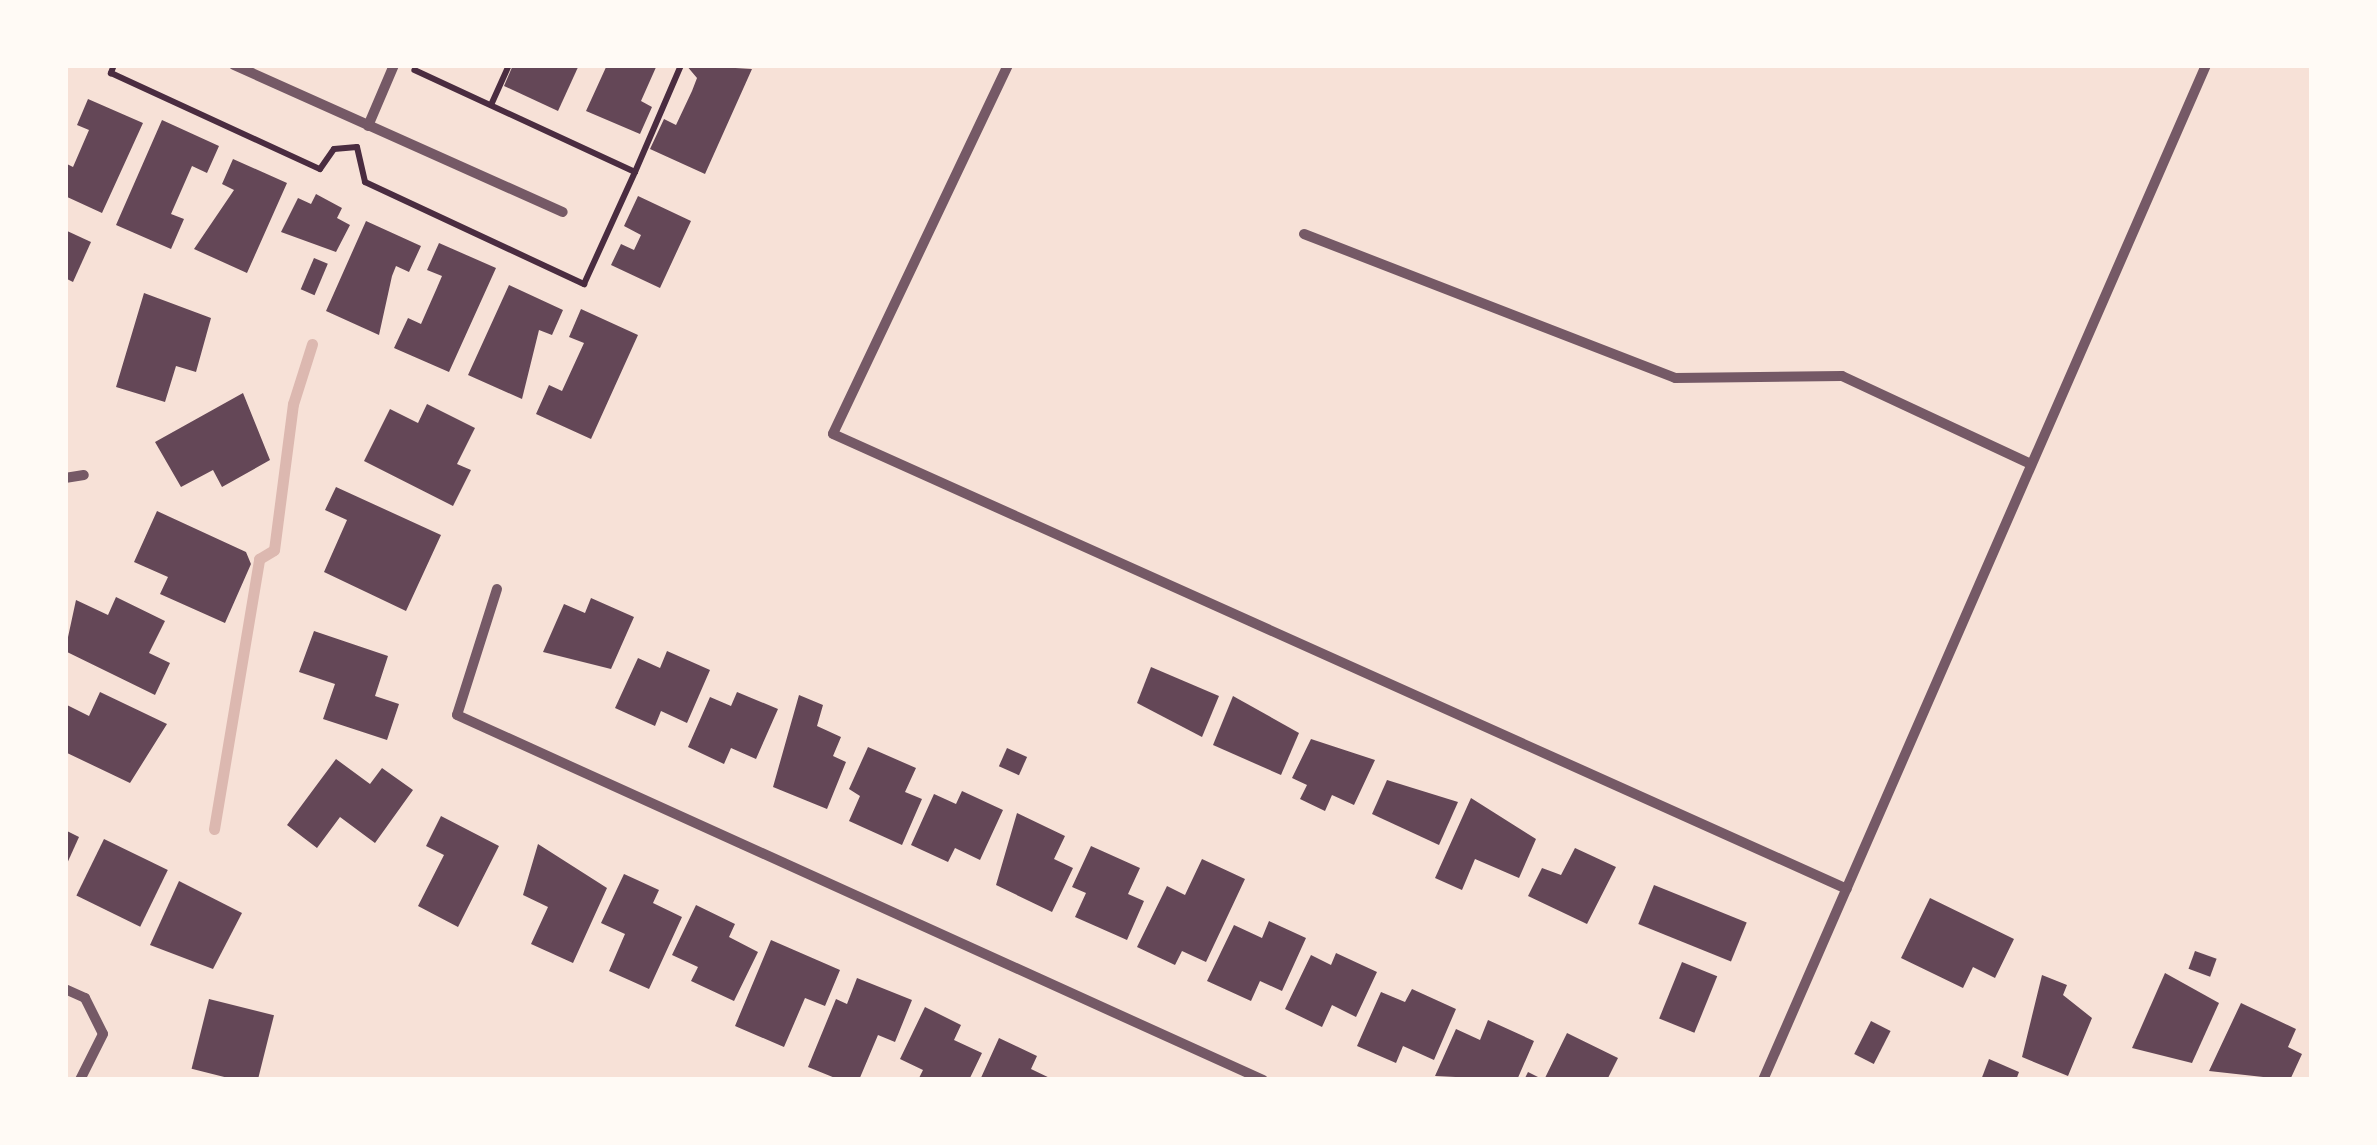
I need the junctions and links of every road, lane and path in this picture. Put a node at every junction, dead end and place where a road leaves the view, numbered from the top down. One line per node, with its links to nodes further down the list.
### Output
1 (234, 65): 8 (street)
2 (394, 65): 8 (street)
3 (509, 65): 7 (path)
4 (681, 65): 9 (path)
5 (1008, 65): 16 (street)
6 (2206, 65): 12 (street)
7 (491, 106)
8 (368, 126): 10 (street)
9 (635, 172)
10 (563, 212)
11 (1304, 234): 12 (street)
12 (2031, 464): 16 (street)
13 (84, 475): 14 (street)
14 (65, 478)
15 (496, 590): 19 (street)
16 (1847, 889): 20 (street)
17 (65, 989): 18 (street)
18 (80, 1080)
19 (1263, 1080)
20 (1763, 1080)

